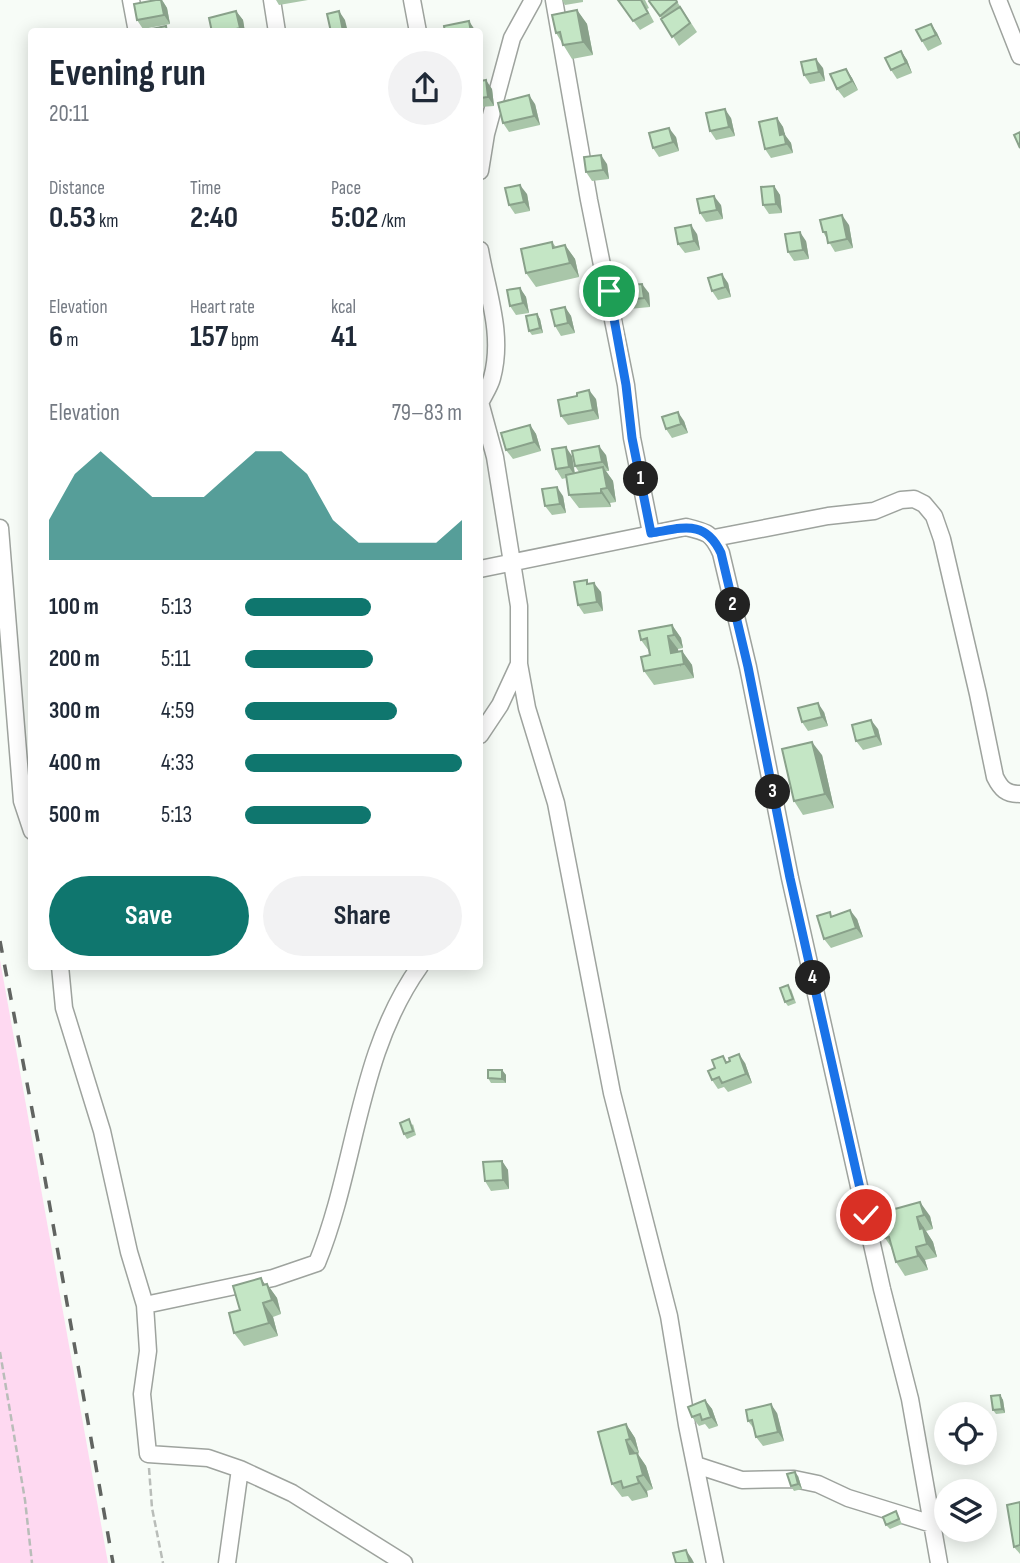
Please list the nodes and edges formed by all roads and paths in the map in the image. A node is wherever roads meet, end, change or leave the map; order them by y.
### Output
1 (131, 0) edge
2 (272, 0) edge
3 (412, 0) edge
4 (533, 0) edge
5 (554, 0) edge
6 (998, 0) edge
7 (136, 28) edge
8 (276, 28) edge
9 (417, 28) edge
10 (1020, 56) edge
11 (483, 152) edge
12 (483, 264) edge
13 (483, 397) edge
14 (483, 414) edge
15 (0, 528) edge
16 (651, 533) junction
17 (714, 538) junction
18 (512, 562) junction
19 (483, 568) edge
20 (519, 664) junction
21 (483, 730) edge
22 (1020, 794) edge
23 (28, 819) edge
24 (60, 970) edge
25 (417, 970) edge
26 (145, 1305) junction
27 (0, 1352) edge
28 (148, 1454) junction
29 (696, 1465) junction
30 (240, 1469) junction
31 (932, 1524) junction
32 (32, 1563) edge
33 (163, 1563) edge
34 (226, 1563) edge
35 (404, 1563) edge
36 (715, 1563) edge
37 (939, 1563) edge

1 - 7 street
2 - 8 street
3 - 9 street
4 - 11 street
5 - 16 street
6 - 10 street
12 - 13 street
14 - 18 street
15 - 23 street
16 - 17 street
16 - 18 street
17 - 22 street
17 - 31 street
18 - 19 street
18 - 20 street
20 - 21 street
20 - 29 street
24 - 26 street
25 - 26 street
26 - 28 street
27 - 32 path
28 - 30 street
28 - 33 path
29 - 31 street
29 - 36 street
30 - 34 street
30 - 35 street
31 - 37 street

